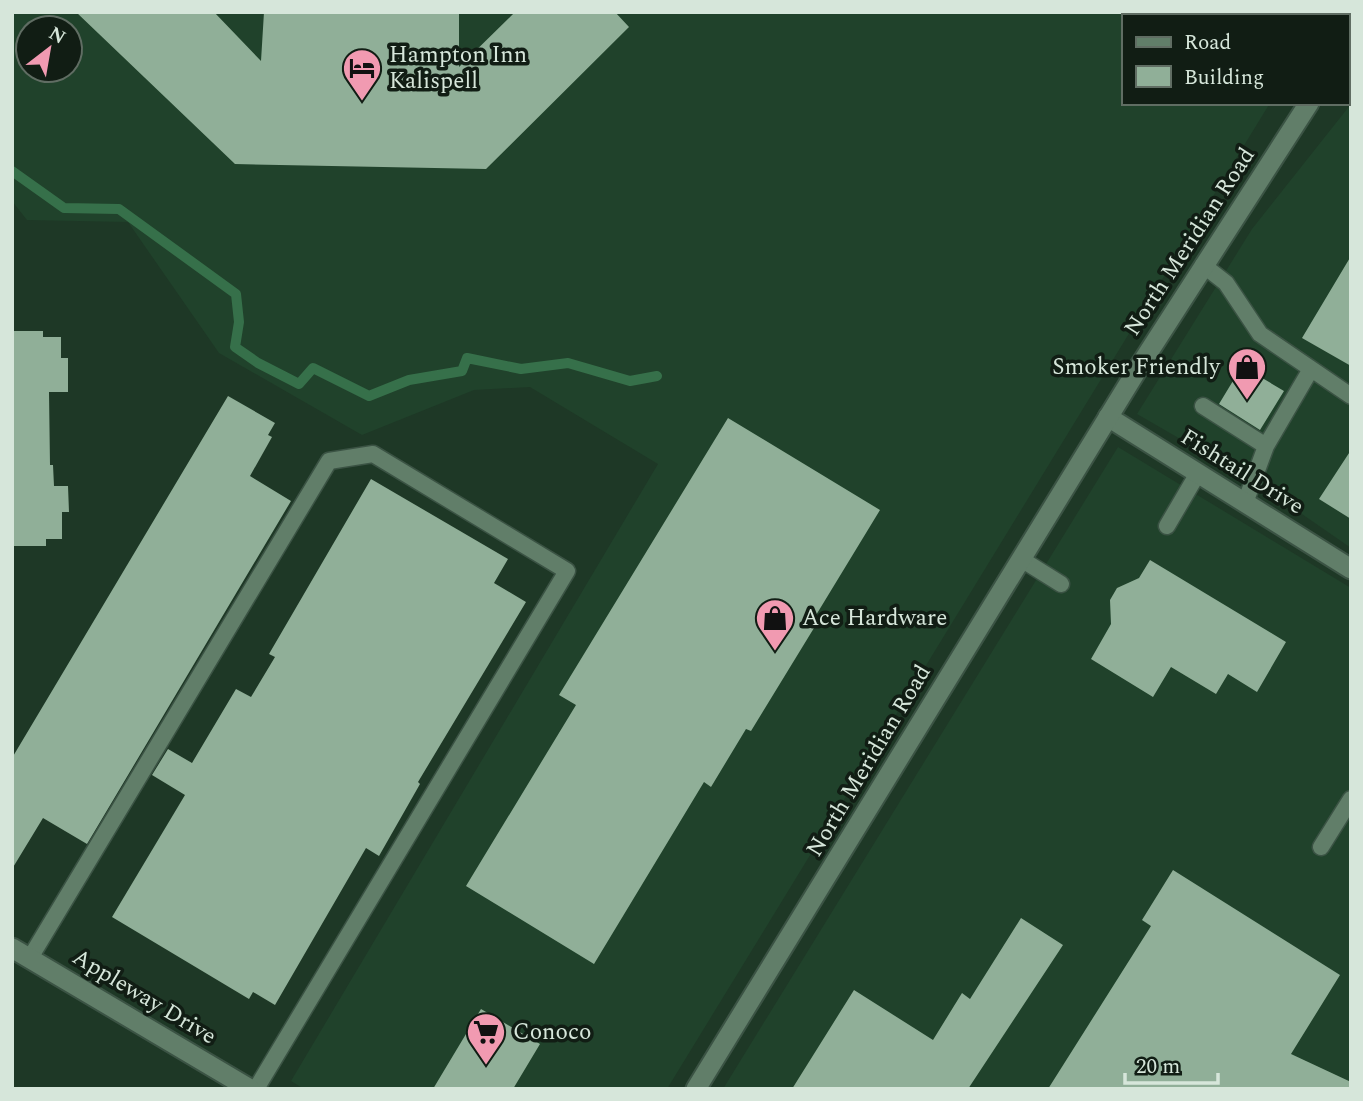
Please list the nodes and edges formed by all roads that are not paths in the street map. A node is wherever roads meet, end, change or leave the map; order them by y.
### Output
1 (1308, 105) edge
2 (1203, 265) junction
3 (1311, 369) junction
4 (1351, 397) edge
5 (1203, 406) dead end
6 (1108, 417) junction
7 (1266, 446) junction
8 (1198, 473) junction
9 (1245, 503) junction
10 (1167, 526) dead end
11 (1021, 559) junction
12 (1351, 569) edge
13 (1061, 584) dead end
14 (1351, 799) edge
15 (1321, 847) dead end
16 (12, 948) edge
17 (30, 958) junction
18 (250, 1089) edge
19 (256, 1089) edge
20 (696, 1089) edge

1 - 2 street, North Meridian Road
2 - 3 lane
2 - 6 street, North Meridian Road
3 - 4 lane
3 - 7 lane
5 - 7 lane
6 - 8 street, Fishtail Drive
6 - 11 street, North Meridian Road
7 - 9 lane
8 - 9 street, Fishtail Drive
8 - 10 lane
9 - 12 street, Fishtail Drive
11 - 13 lane
11 - 20 street, North Meridian Road
14 - 15 lane
16 - 17 street, Appleway Drive
17 - 18 street, Appleway Drive
17 - 19 lane

